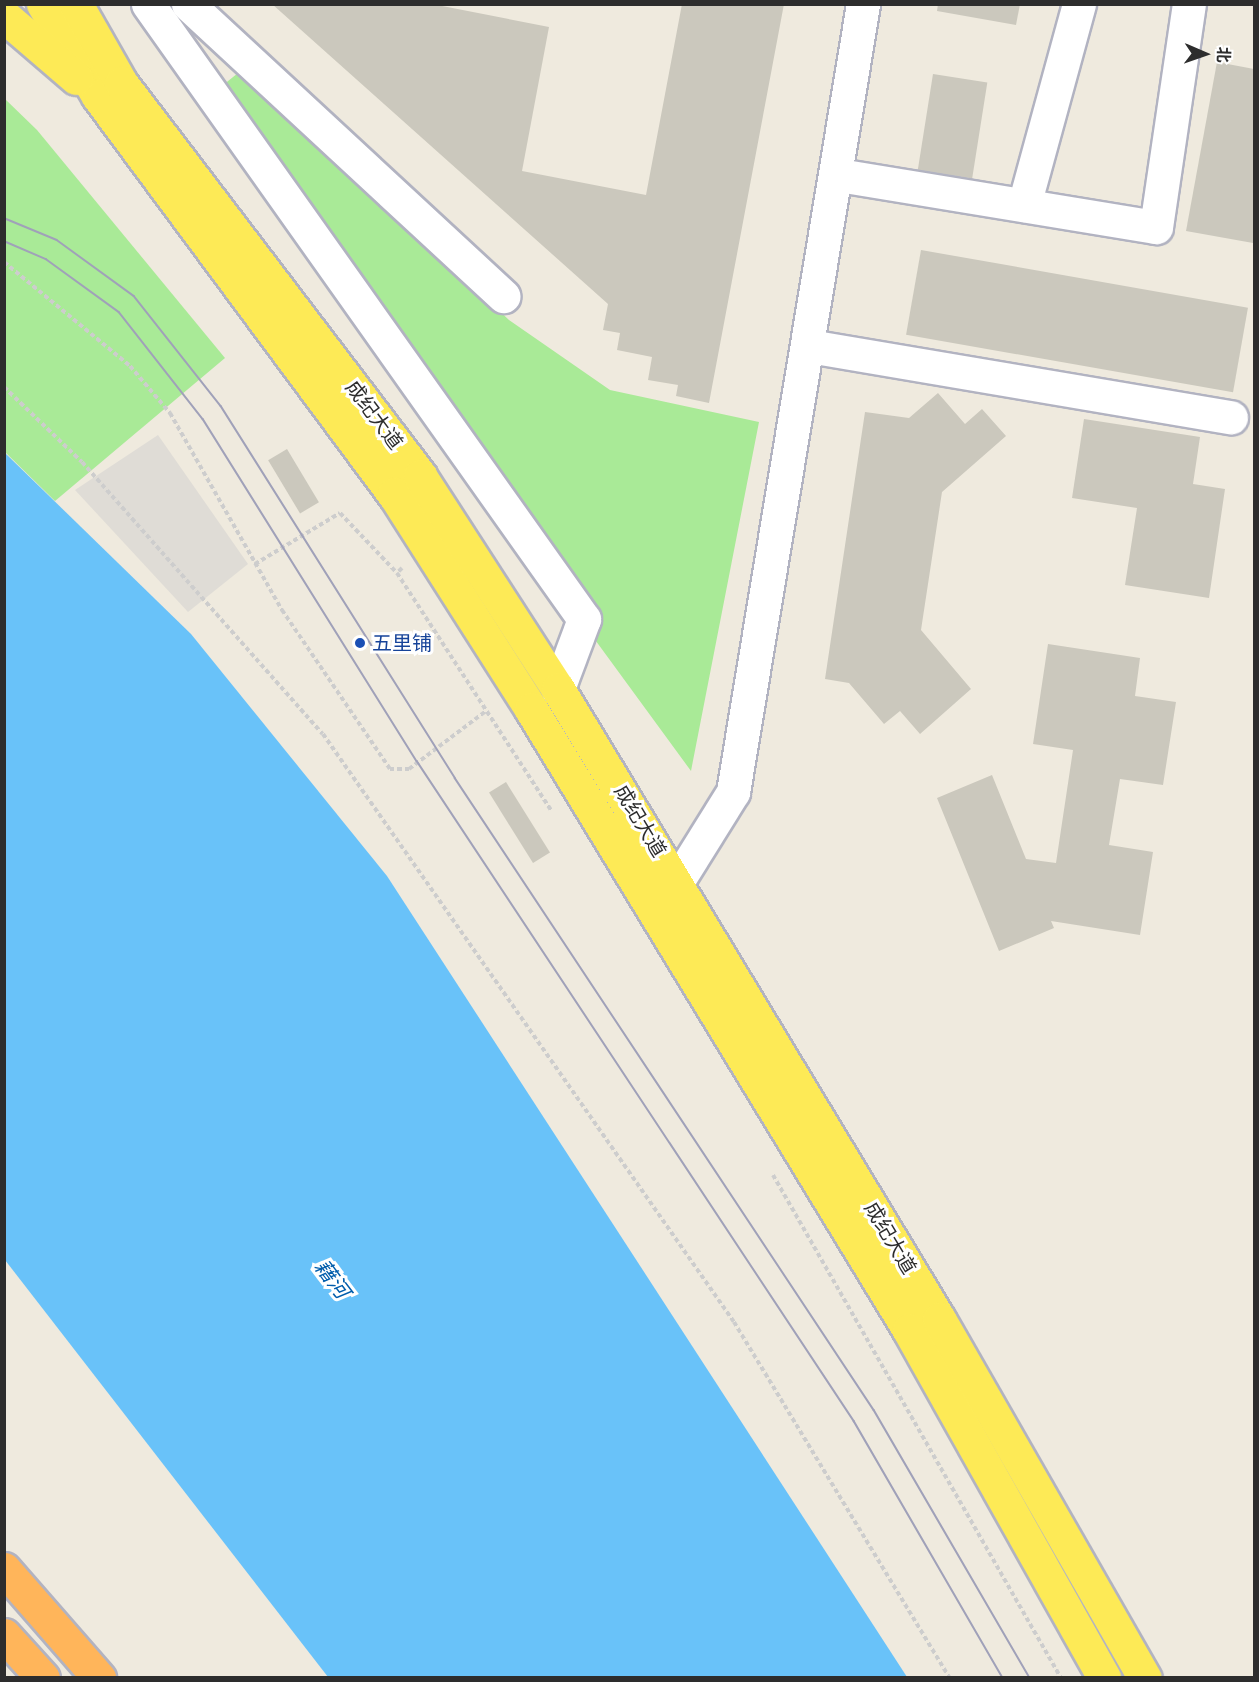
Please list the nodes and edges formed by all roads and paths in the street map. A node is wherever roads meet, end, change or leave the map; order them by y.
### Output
1 (43, 4) edge
2 (76, 4) edge
3 (148, 4) edge
4 (188, 4) edge
5 (863, 4) edge
6 (1079, 4) edge
7 (1189, 4) edge
8 (4, 16) edge
9 (107, 59) junction
10 (98, 96) junction
11 (838, 175) junction
12 (1024, 205) junction
13 (4, 262) edge
14 (503, 296) dead end
15 (809, 346) junction
16 (4, 387) edge
17 (1231, 417) dead end
18 (408, 562) dead end
19 (255, 564) junction
20 (397, 573) junction
21 (558, 689) junction
22 (486, 711) junction
23 (557, 819) dead end
24 (677, 882) junction
25 (767, 1164) dead end
26 (4, 1569) edge
27 (4, 1635) edge
28 (43, 1677) edge
29 (99, 1677) edge
30 (950, 1677) edge
31 (1061, 1677) edge
32 (1104, 1677) edge
33 (1145, 1677) edge

1 - 9 main road
1 - 10 main road, 成纪大道
2 - 9 main road, 成纪大道
3 - 21 street
4 - 14 street
5 - 11 street
6 - 12 street
7 - 12 street
8 - 10 main road
9 - 21 main road, 成纪大道
10 - 32 main road, 成纪大道
11 - 12 street
11 - 15 street
13 - 19 path
15 - 17 street
15 - 24 street
16 - 30 path
18 - 20 path
19 - 20 path
19 - 22 path
20 - 22 path
21 - 24 main road, 成纪大道
22 - 23 path
24 - 33 main road, 成纪大道
25 - 31 path
26 - 29 highway
27 - 28 highway

